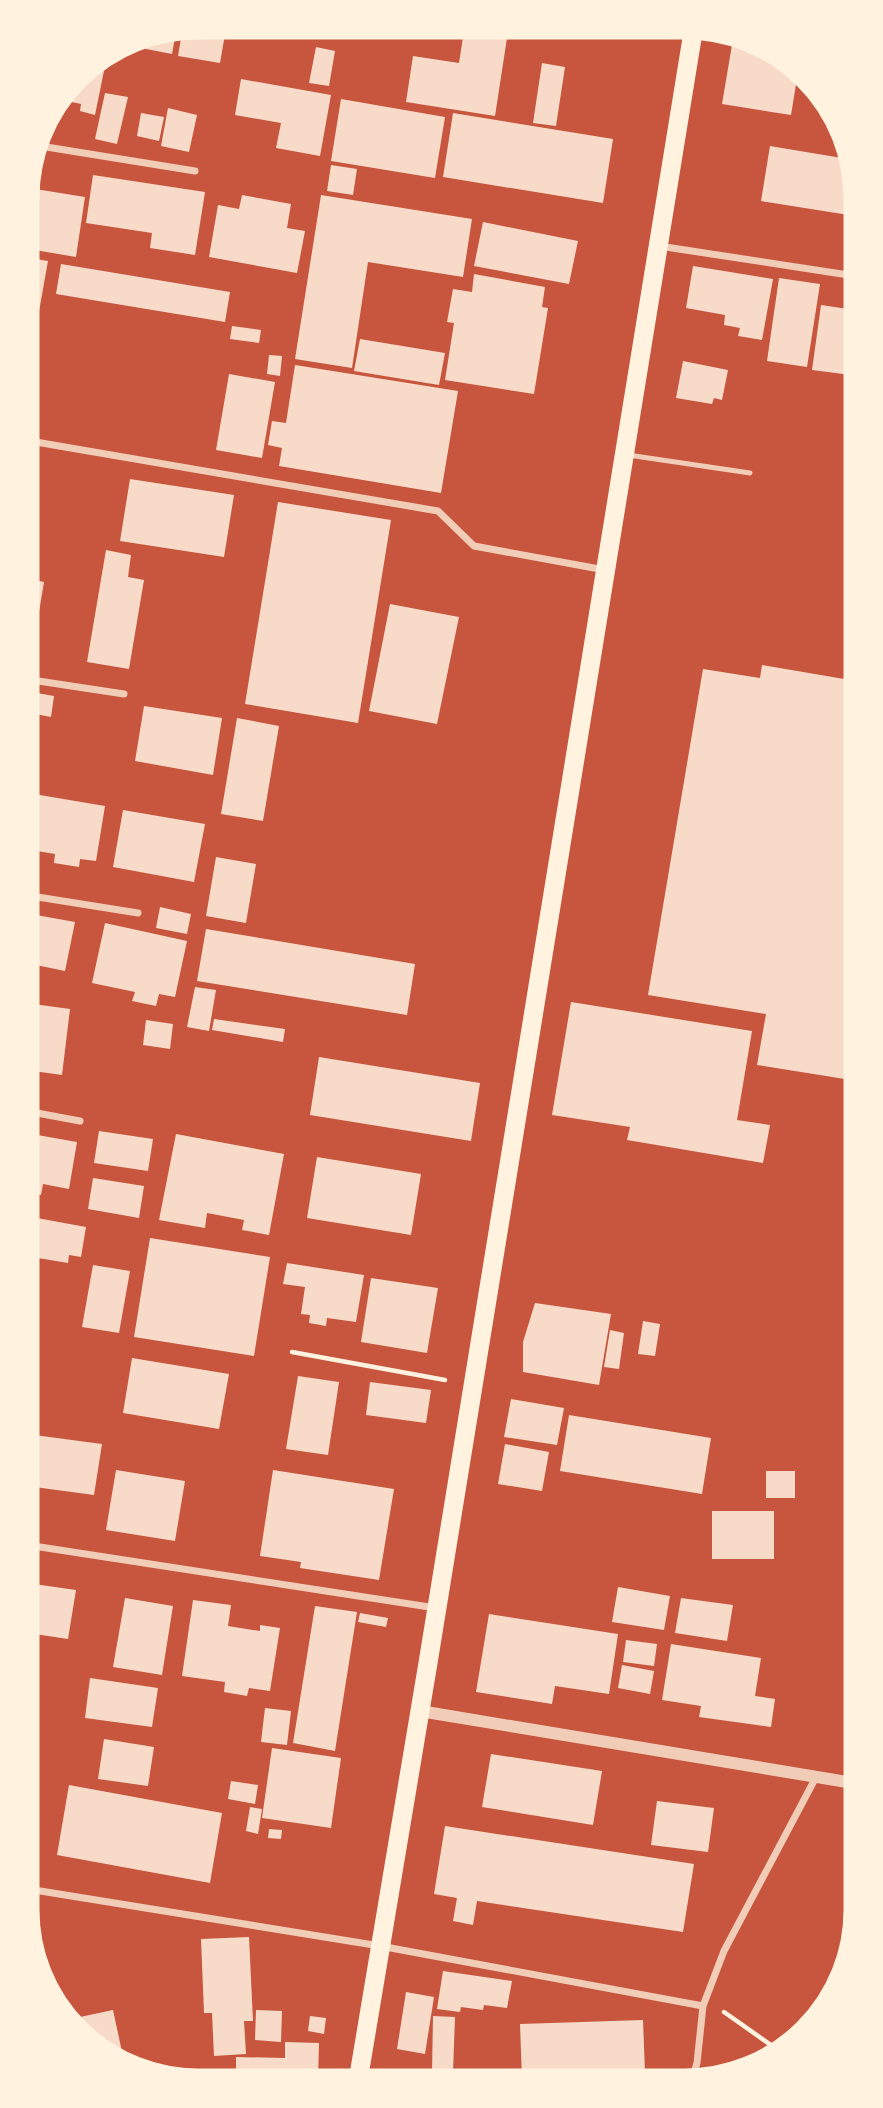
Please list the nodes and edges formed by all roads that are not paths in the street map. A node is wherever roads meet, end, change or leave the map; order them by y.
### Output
1 (687, 35) edge
2 (44, 147) edge
3 (195, 172) dead end
4 (658, 246) junction
5 (848, 275) edge
6 (35, 442) edge
7 (625, 454) junction
8 (750, 473) dead end
9 (606, 570) junction
10 (35, 681) edge
11 (124, 694) dead end
12 (35, 897) edge
13 (138, 913) dead end
14 (35, 1113) edge
15 (80, 1121) dead end
16 (35, 1546) edge
17 (437, 1608) junction
18 (420, 1712) junction
19 (816, 1777) junction
20 (848, 1782) edge
21 (35, 1890) edge
22 (380, 1946) junction
23 (704, 2003) junction
24 (359, 2073) edge
25 (694, 2073) edge

1 - 4 highway
2 - 3 street
4 - 5 street
4 - 7 highway
6 - 9 street
7 - 8 lane
7 - 9 highway
9 - 17 highway
10 - 11 street
12 - 13 street
14 - 15 street
16 - 17 street
17 - 18 highway
18 - 19 street
18 - 22 highway
19 - 20 street
19 - 23 street
21 - 22 street
22 - 23 street
22 - 24 highway
23 - 25 street

